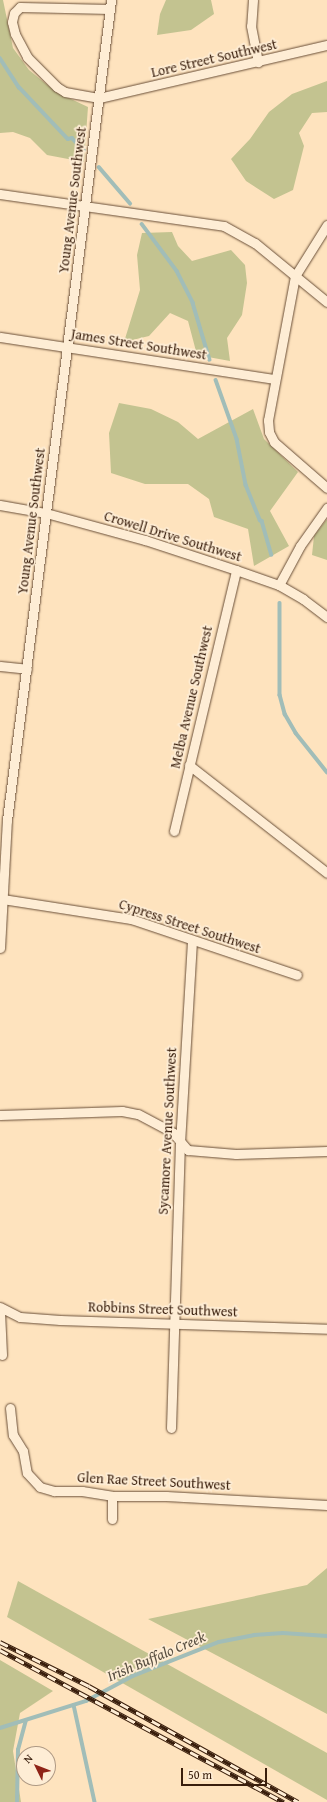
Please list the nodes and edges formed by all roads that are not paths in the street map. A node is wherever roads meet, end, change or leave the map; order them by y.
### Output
1 (253, 0) edge
2 (111, 4) edge
3 (327, 45) edge
4 (258, 62) junction
5 (103, 97) junction
6 (0, 194) edge
7 (85, 208) junction
8 (327, 225) edge
9 (295, 276) junction
10 (327, 302) edge
11 (0, 337) edge
12 (67, 347) junction
13 (274, 379) junction
14 (327, 488) edge
15 (0, 505) edge
16 (327, 508) edge
17 (46, 513) junction
18 (236, 570) junction
19 (280, 585) junction
20 (327, 617) edge
21 (0, 666) edge
22 (27, 669) junction
23 (190, 765) junction
24 (4, 819) edge
25 (174, 831) dead end
26 (327, 873) edge
27 (2, 899) junction
28 (192, 940) junction
29 (0, 948) edge
30 (297, 975) dead end
31 (0, 1116) edge
32 (180, 1143) junction
33 (327, 1151) edge
34 (0, 1307) edge
35 (0, 1312) edge
36 (173, 1324) junction
37 (327, 1329) edge
38 (2, 1355) dead end
39 (10, 1408) dead end
40 (171, 1428) dead end
41 (112, 1496) junction
42 (327, 1504) edge
43 (112, 1519) dead end

1 - 4 street
2 - 5 street, Young Avenue Southwest
2 - 5 street
3 - 4 street, Lore Street Southwest
4 - 5 street, Lore Street Southwest
5 - 7 street, Young Avenue Southwest
6 - 7 street
7 - 9 street
7 - 12 street, Young Avenue Southwest
8 - 9 street
9 - 10 street
9 - 13 street
11 - 12 street, James Street Southwest
12 - 13 street, James Street Southwest
12 - 17 street, Young Avenue Southwest
13 - 14 street
15 - 17 street, Crowell Drive Southwest
16 - 19 street
17 - 18 street, Crowell Drive Southwest
17 - 22 street, Young Avenue Southwest
18 - 19 street, Crowell Drive Southwest
18 - 23 street, Melba Avenue Southwest
19 - 20 street, Crowell Drive Southwest
21 - 22 street
22 - 24 street, Young Avenue Southwest
23 - 25 street, Melba Avenue Southwest
23 - 26 street
24 - 27 street, Young Avenue Southwest
27 - 28 street, Cypress Street Southwest
27 - 29 street, Young Avenue Southwest
28 - 30 street, Cypress Street Southwest
28 - 32 street, Sycamore Avenue Southwest
31 - 32 street
32 - 33 street
32 - 36 street, Sycamore Avenue Southwest
34 - 36 street, Robbins Street Southwest
35 - 38 street
36 - 37 street, Robbins Street Southwest
36 - 40 street, Sycamore Avenue Southwest
39 - 41 street, Glen Rae Street Southwest
41 - 42 street, Glen Rae Street Southwest
41 - 43 street

